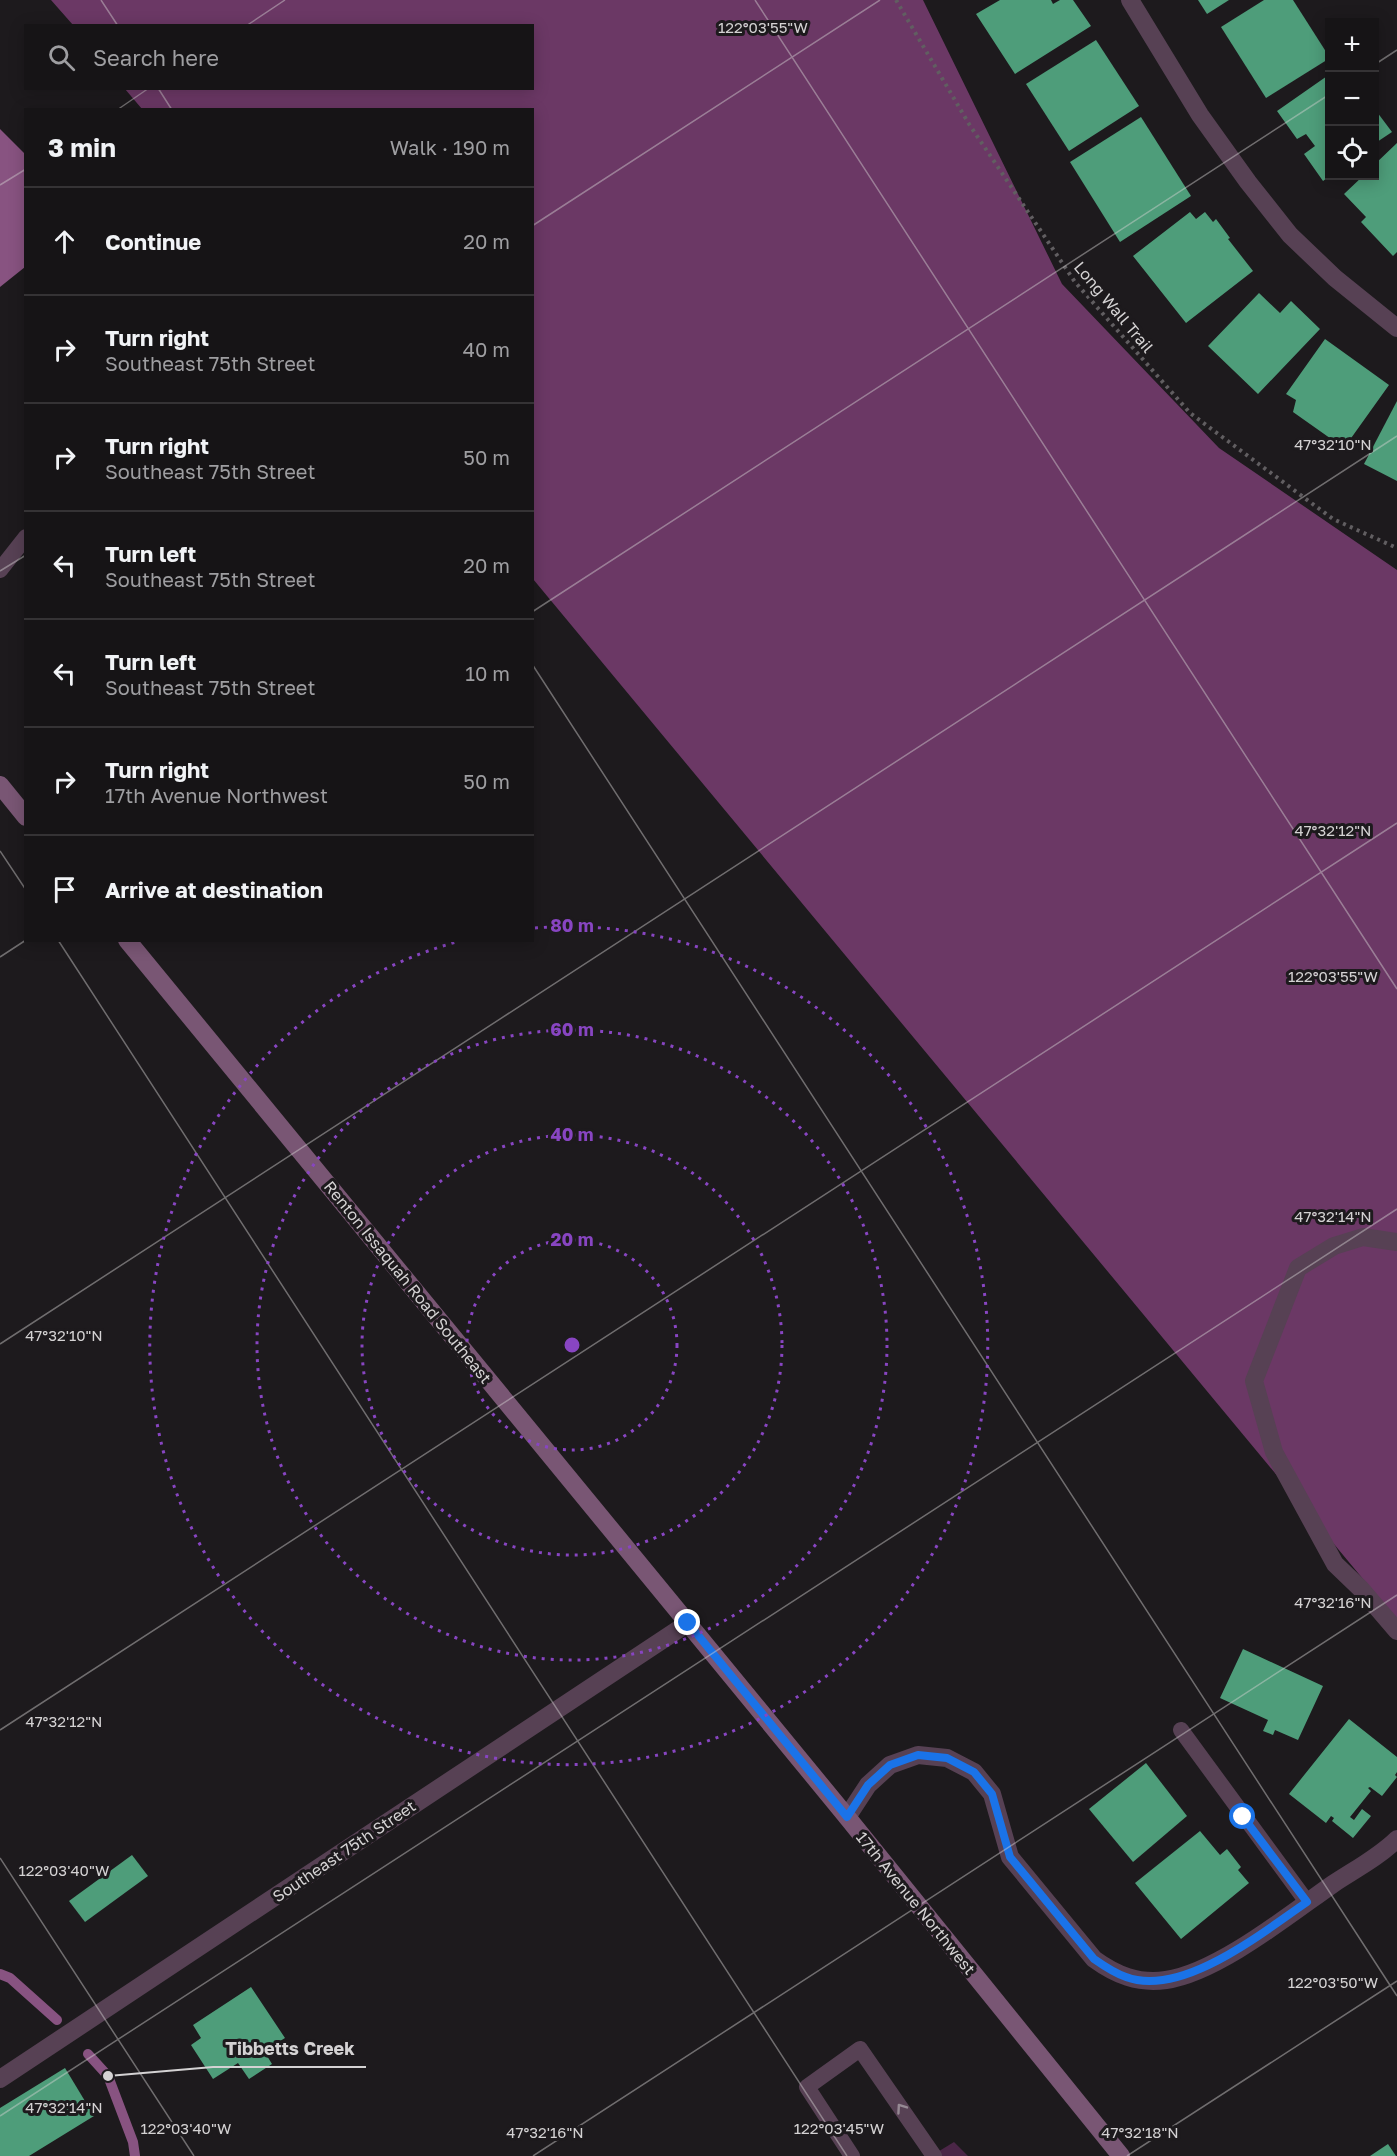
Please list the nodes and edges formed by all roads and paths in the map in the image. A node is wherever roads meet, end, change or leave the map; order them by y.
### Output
1 (896, 0) edge
2 (1130, 0) edge
3 (1397, 328) edge
4 (24, 540) edge
5 (1397, 548) edge
6 (0, 570) edge
7 (0, 785) edge
8 (24, 814) edge
9 (129, 942) edge
10 (1397, 1242) edge
11 (688, 1623) junction
12 (1397, 1632) edge
13 (1181, 1730) dead end
14 (847, 1817) junction
15 (1397, 1839) edge
16 (1307, 1902) junction
17 (0, 2079) edge
18 (852, 2156) edge
19 (934, 2156) edge
20 (1121, 2156) edge

1 - 5 path, Long Wall Trail
2 - 3 street
4 - 6 lane
7 - 8 main road
9 - 11 main road, Renton Issaquah Road Southeast
10 - 12 street
11 - 14 main road, 17th Avenue Northwest
11 - 17 street, Southeast 75th Street
13 - 16 lane
14 - 16 street
14 - 20 main road, 17th Avenue Northwest
15 - 16 street
19 -> 18 lane

